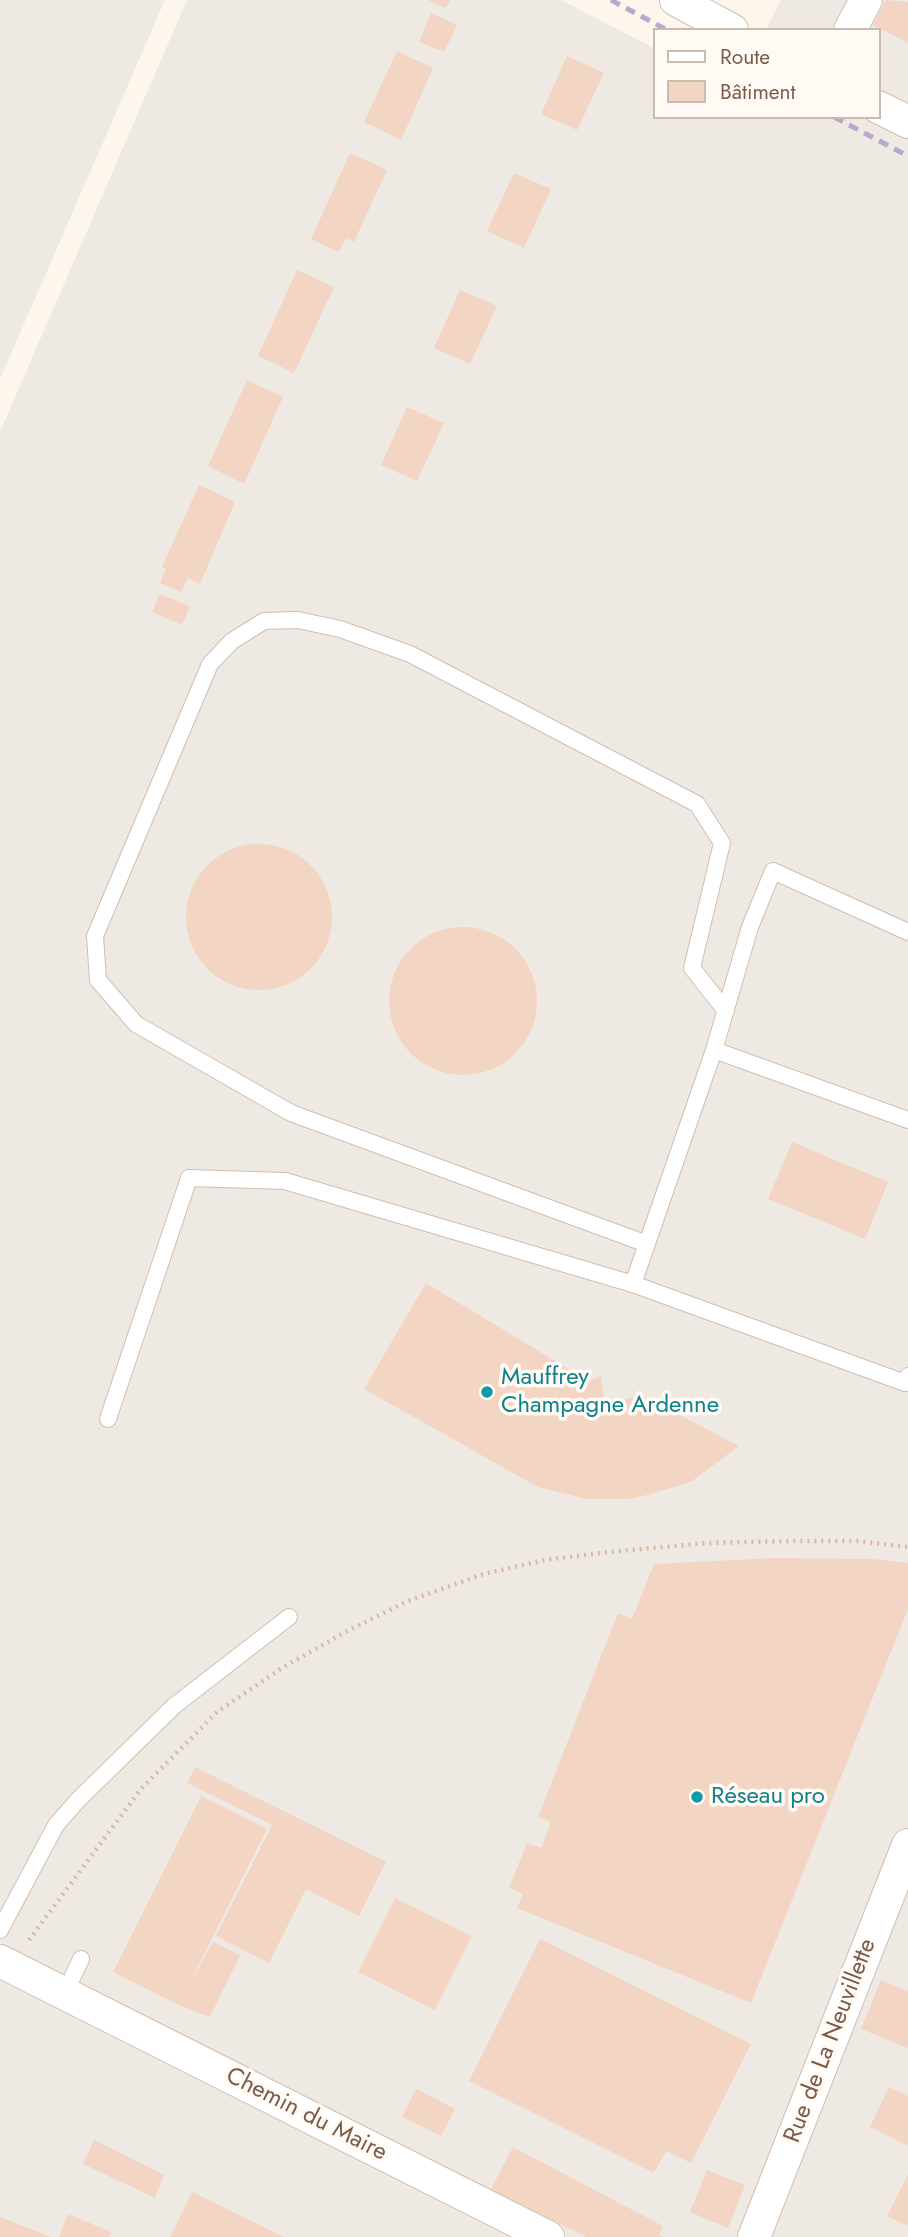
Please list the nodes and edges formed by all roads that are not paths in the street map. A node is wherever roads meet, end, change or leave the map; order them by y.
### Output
1 (676, 0) edge
2 (866, 0) edge
3 (725, 26) edge
4 (851, 28) edge
5 (880, 108) edge
6 (908, 122) edge
7 (908, 932) edge
8 (726, 1011) junction
9 (714, 1050) junction
10 (908, 1119) edge
11 (647, 1244) junction
12 (633, 1284) junction
13 (908, 1376) edge
14 (108, 1419) dead end
15 (289, 1617) dead end
16 (908, 1845) edge
17 (0, 1930) edge
18 (81, 1959) dead end
19 (6, 1964) edge
20 (65, 1993) junction
21 (548, 2237) edge
22 (754, 2237) edge

1 - 3 street
2 - 4 street
5 - 6 street
7 - 8 lane
8 - 9 lane
8 - 11 lane
9 - 10 lane
9 - 11 lane
11 - 12 lane
12 - 13 lane
12 - 14 lane
15 - 17 lane
16 - 22 street, Rue de La Neuvillette
18 - 20 lane
19 - 20 street, Chemin du Maire
20 - 21 street, Chemin du Maire

